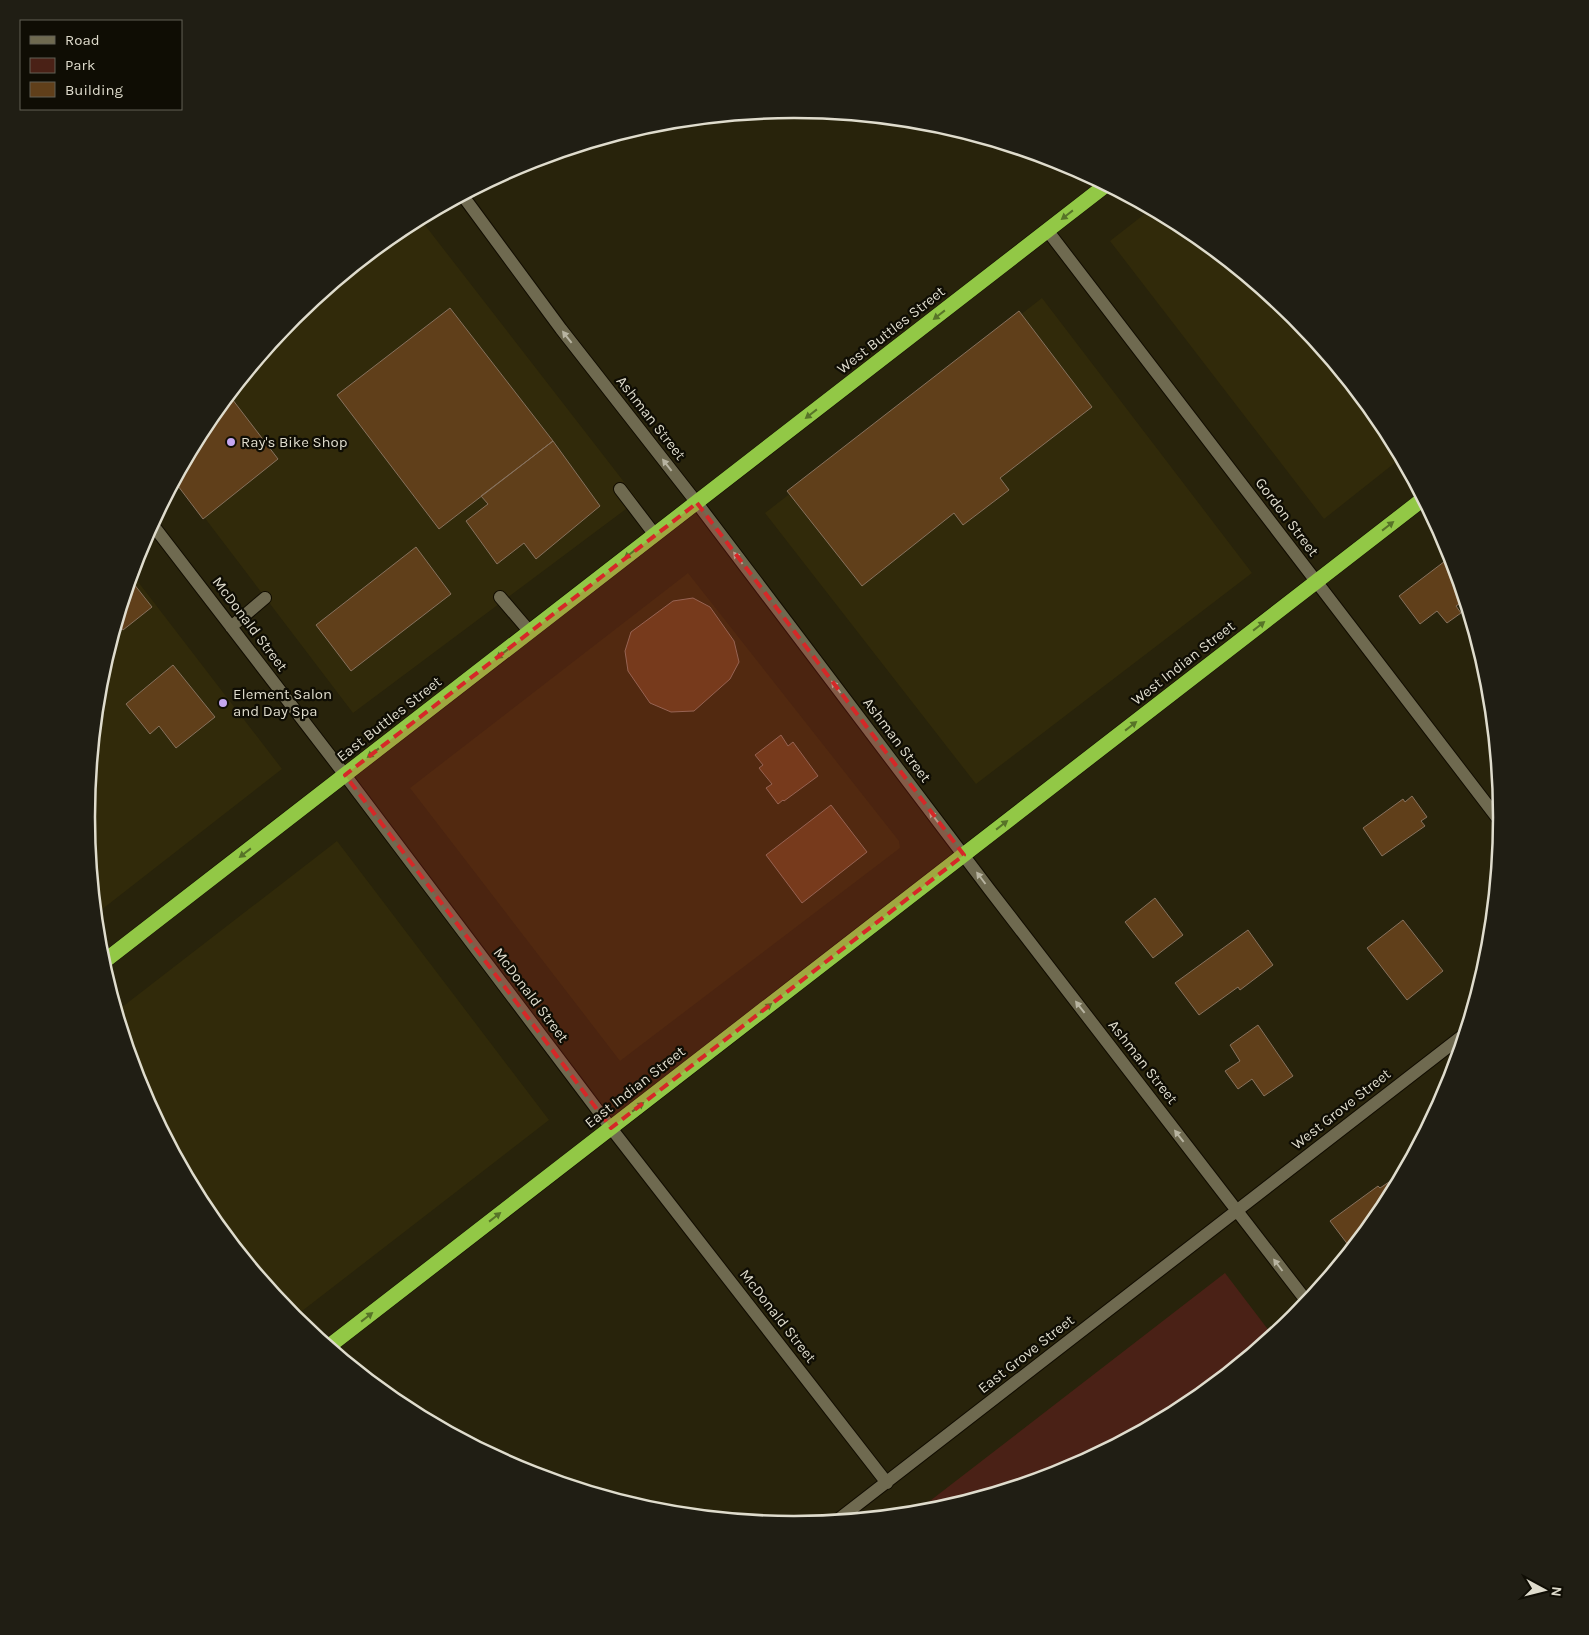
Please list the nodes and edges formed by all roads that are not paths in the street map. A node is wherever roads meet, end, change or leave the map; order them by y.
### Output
1 (1101, 189) edge
2 (466, 200) edge
3 (1047, 230) junction
4 (620, 489) dead end
5 (1419, 502) edge
6 (697, 503) junction
7 (157, 530) edge
8 (655, 535) junction
9 (1317, 582) junction
10 (500, 597) dead end
11 (265, 598) dead end
12 (231, 627) junction
13 (530, 632) junction
14 (345, 775) junction
15 (1494, 813) edge
16 (964, 855) junction
17 (109, 958) edge
18 (1458, 1039) edge
19 (611, 1128) junction
20 (1236, 1210) junction
21 (1303, 1297) edge
22 (333, 1343) edge
23 (887, 1483) junction
24 (844, 1516) edge

1 -> 3 highway, West Buttles Street
6 -> 2 street, Ashman Street
3 -> 6 highway, West Buttles Street
3 - 9 street, Gordon Street
4 - 8 street
9 -> 5 highway, West Indian Street
6 - 8 highway, East Buttles Street
16 -> 6 street, Ashman Street
7 - 12 street, McDonald Street
8 -> 13 highway, East Buttles Street
9 - 15 street, Gordon Street
16 -> 9 highway, West Indian Street
10 - 13 street
11 - 12 street
12 - 14 street, McDonald Street
13 -> 14 highway, East Buttles Street
14 -> 17 highway, East Buttles Street
14 - 19 street, McDonald Street
19 -> 16 highway, East Indian Street
20 -> 16 street, Ashman Street
18 - 20 street, West Grove Street
22 -> 19 highway, East Indian Street
19 - 23 street, McDonald Street
21 -> 20 street, Ashman Street
20 - 23 street, East Grove Street
23 - 24 street, East Grove Street

